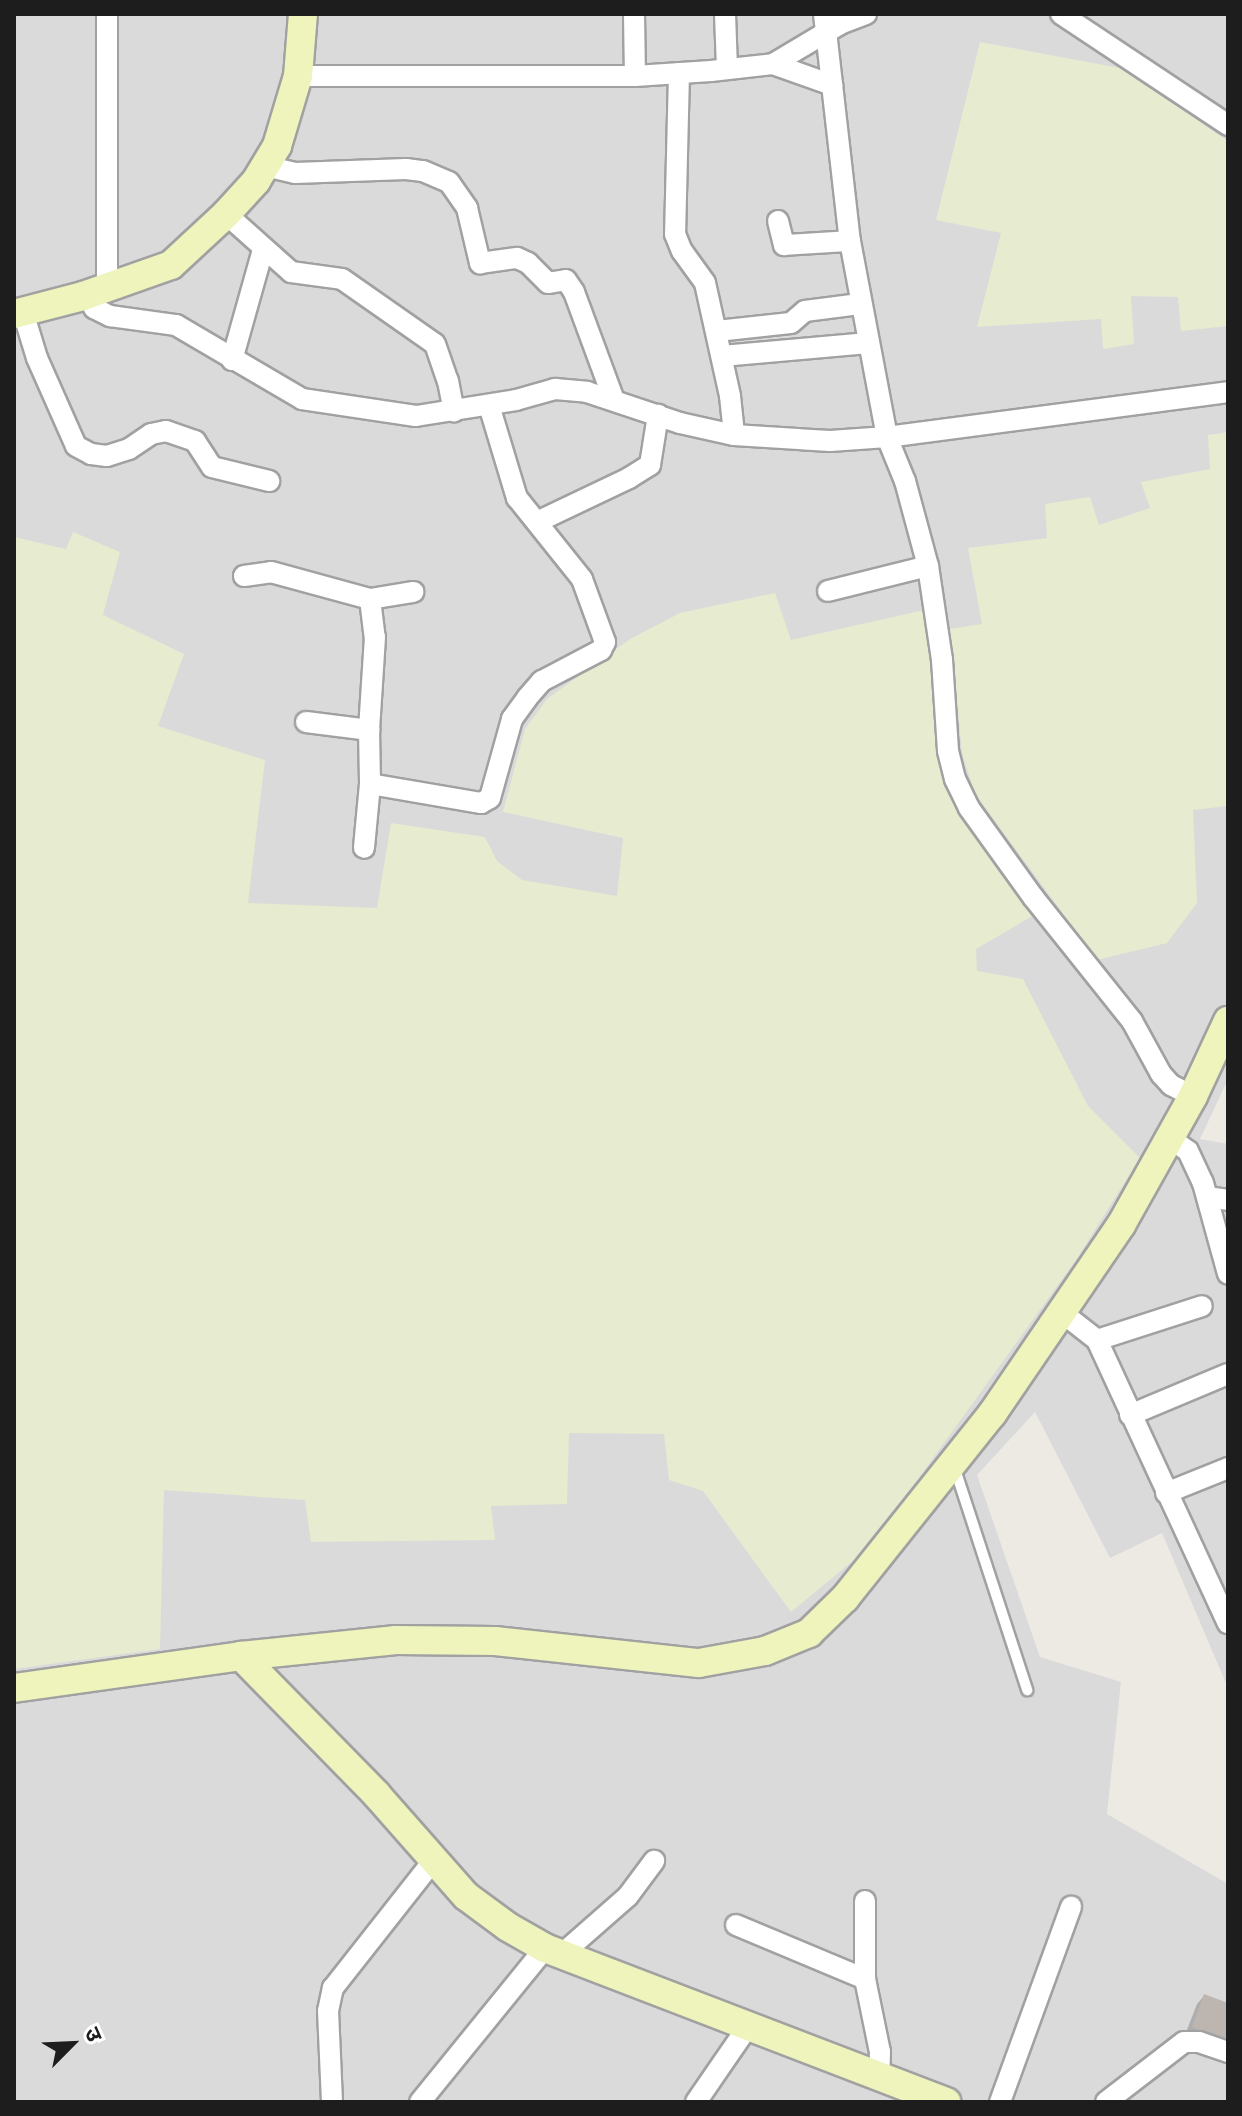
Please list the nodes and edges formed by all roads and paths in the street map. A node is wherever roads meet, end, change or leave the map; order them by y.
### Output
1 (107, 14) edge
2 (303, 14) edge
3 (634, 14) edge
4 (725, 14) edge
5 (866, 14) edge
6 (1061, 14) edge
7 (825, 23) edge
8 (773, 64) junction
9 (727, 69) junction
10 (679, 73) junction
11 (298, 76) junction
12 (635, 76) junction
13 (832, 85) junction
14 (1228, 125) edge
15 (265, 166) junction
16 (226, 214) junction
17 (778, 221) dead end
18 (850, 241) junction
19 (263, 250) junction
20 (98, 292) junction
21 (860, 304) junction
22 (19, 313) edge
23 (717, 331) junction
24 (868, 343) junction
25 (722, 356) junction
26 (232, 360) junction
27 (1228, 392) edge
28 (614, 400) junction
29 (489, 405) junction
30 (454, 411) junction
31 (658, 415) junction
32 (734, 435) junction
33 (887, 437) junction
34 (269, 481) dead end
35 (539, 521) junction
36 (928, 566) junction
37 (244, 576) dead end
38 (828, 591) dead end
39 (413, 592) dead end
40 (370, 599) junction
41 (306, 722) dead end
42 (369, 730) junction
43 (370, 784) junction
44 (364, 848) dead end
45 (1228, 1021) edge
46 (1193, 1096) junction
47 (1168, 1137) junction
48 (1207, 1197) junction
49 (1228, 1200) edge
50 (1228, 1274) edge
51 (1202, 1306) dead end
52 (1060, 1311) junction
53 (1097, 1340) junction
54 (1228, 1374) edge
55 (1130, 1415) junction
56 (953, 1464) junction
57 (1228, 1468) edge
58 (1166, 1493) junction
59 (1228, 1623) edge
60 (241, 1656) junction
61 (14, 1688) edge
62 (1027, 1690) dead end
63 (433, 1861) junction
64 (654, 1861) dead end
65 (865, 1901) dead end
66 (1071, 1907) dead end
67 (736, 1925) dead end
68 (554, 1951) junction
69 (865, 1979) junction
70 (749, 2025) junction
71 (1228, 2052) edge
72 (879, 2076) junction
73 (917, 2097) edge
74 (332, 2102) edge
75 (420, 2102) edge
76 (696, 2102) edge
77 (946, 2102) edge
78 (1000, 2102) edge
79 (1106, 2102) edge

1 - 20 street
2 - 11 main road
3 - 12 street
4 - 9 street
5 - 7 street
6 - 14 street
7 - 8 street
7 - 13 street
8 - 9 street
8 - 13 street
9 - 10 street
10 - 12 street
10 - 23 street
11 - 12 street
11 - 15 main road
13 - 18 street
15 - 16 main road
15 - 28 street
16 - 19 street
16 - 20 main road
17 - 18 street
18 - 21 street
19 - 26 street
19 - 30 street
20 - 22 main road
20 - 26 street
21 - 23 street
21 - 24 street
22 - 34 street
23 - 25 street
24 - 25 street
24 - 33 street
25 - 32 street
26 - 30 street
27 - 33 street
28 - 29 street
28 - 31 street
29 - 30 street
29 - 35 street
31 - 32 street
31 - 35 street
32 - 33 street
33 - 36 street
35 - 43 street
36 - 38 street
36 - 46 street
37 - 40 street
39 - 40 street
40 - 42 street
41 - 42 street
42 - 43 street
43 - 44 street
45 - 46 main road
46 - 47 main road
47 - 48 street
47 - 52 main road
48 - 49 street
48 - 50 street
51 - 53 street
52 - 53 street
52 - 56 main road
53 - 55 street
54 - 55 street
55 - 58 street
56 - 60 main road
56 - 62 lane
57 - 58 street
58 - 59 street
60 - 61 main road
60 - 63 main road
63 - 68 main road
63 - 74 street
64 - 68 street
65 - 69 street
66 - 78 street
67 - 69 street
68 - 70 main road
68 - 75 street
69 - 72 street
70 - 72 main road
70 - 76 street
71 - 79 street
72 - 73 main road
73 - 77 main road

